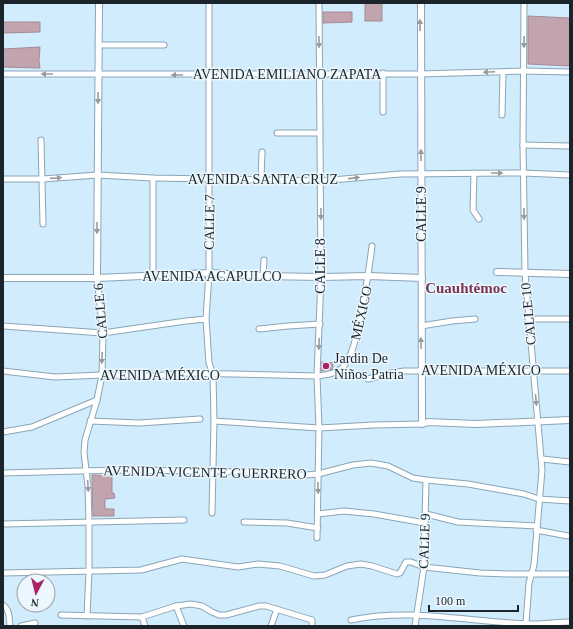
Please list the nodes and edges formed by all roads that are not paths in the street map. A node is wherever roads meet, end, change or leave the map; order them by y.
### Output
1 (99, 3) edge
2 (209, 3) edge
3 (318, 3) edge
4 (420, 3) edge
5 (524, 3) edge
6 (98, 45) junction
7 (164, 45) dead end
8 (523, 71) junction
9 (503, 72) junction
10 (570, 72) edge
11 (383, 73) junction
12 (3, 74) edge
13 (98, 74) junction
14 (320, 74) junction
15 (420, 74) junction
16 (209, 75) junction
17 (383, 112) dead end
18 (502, 115) dead end
19 (277, 133) dead end
20 (320, 133) junction
21 (41, 140) dead end
22 (523, 145) junction
23 (569, 146) dead end
24 (262, 152) dead end
25 (474, 173) junction
26 (524, 173) junction
27 (421, 174) junction
28 (97, 175) junction
29 (570, 175) edge
30 (153, 178) junction
31 (3, 179) edge
32 (43, 179) junction
33 (209, 179) junction
34 (262, 180) junction
35 (321, 182) junction
36 (479, 219) dead end
37 (43, 224) dead end
38 (372, 246) dead end
39 (264, 260) dead end
40 (497, 272) dead end
41 (208, 273) junction
42 (525, 273) junction
43 (570, 274) edge
44 (153, 275) junction
45 (262, 276) junction
46 (369, 276) junction
47 (321, 277) junction
48 (3, 278) edge
49 (97, 278) junction
50 (422, 278) junction
51 (206, 319) junction
52 (475, 319) dead end
53 (528, 319) junction
54 (570, 319) edge
55 (320, 324) junction
56 (3, 326) edge
57 (421, 326) junction
58 (260, 329) dead end
59 (103, 333) junction
60 (533, 370) junction
61 (570, 370) edge
62 (3, 371) edge
63 (421, 371) junction
64 (213, 374) junction
65 (102, 375) junction
66 (318, 376) junction
67 (368, 379) dead end
68 (97, 400) junction
69 (200, 419) dead end
70 (570, 420) edge
71 (90, 421) junction
72 (214, 421) junction
73 (538, 421) junction
74 (422, 424) junction
75 (319, 428) junction
76 (3, 432) edge
77 (542, 459) junction
78 (570, 462) edge
79 (87, 470) junction
80 (213, 471) junction
81 (3, 473) edge
82 (318, 474) junction
83 (426, 480) junction
84 (539, 499) junction
85 (570, 501) edge
86 (212, 513) dead end
87 (318, 514) junction
88 (426, 514) junction
89 (184, 520) dead end
90 (89, 522) junction
91 (244, 522) dead end
92 (3, 524) edge
93 (425, 524) junction
94 (318, 528) junction
95 (536, 528) junction
96 (568, 536) dead end
97 (318, 538) dead end
98 (424, 567) junction
99 (89, 572) junction
100 (3, 574) edge
101 (532, 574) junction
102 (570, 574) edge
103 (3, 605) edge
104 (176, 606) junction
105 (276, 609) junction
106 (61, 615) dead end
107 (417, 615) junction
108 (87, 616) junction
109 (142, 617) junction
110 (351, 620) dead end
111 (570, 622) edge
112 (35, 623) dead end
113 (526, 623) junction
114 (10, 626) edge
115 (21, 626) edge
116 (146, 626) edge
117 (184, 626) edge
118 (271, 626) edge
119 (312, 626) edge
120 (415, 626) edge

1 - 6 street, CALLE 6
2 - 16 street, CALLE 7
3 -> 14 street, CALLE 8
15 -> 4 street, CALLE 9
5 -> 8 street, CALLE 10
6 - 7 street
6 - 13 street, CALLE 6
8 - 9 street, AVENIDA EMILIANO ZAPATA
8 - 10 street, AVENIDA EMILIANO ZAPATA
8 - 22 street, CALLE 10
9 -> 15 street, AVENIDA EMILIANO ZAPATA
9 - 18 street
11 - 14 street, AVENIDA EMILIANO ZAPATA
11 - 15 street, AVENIDA EMILIANO ZAPATA
11 - 17 street
13 -> 12 street, AVENIDA EMILIANO ZAPATA
16 -> 13 street, AVENIDA EMILIANO ZAPATA
13 -> 28 street, CALLE 6
14 - 16 street, AVENIDA EMILIANO ZAPATA
14 - 20 street, CALLE 8
27 -> 15 street, CALLE 9
16 - 33 street, CALLE 7
19 - 20 street
20 - 35 street, CALLE 8
21 - 32 street
22 - 23 street
22 - 26 street, CALLE 10
24 - 34 street
25 -> 26 street, AVENIDA SANTA CRUZ
25 - 27 street, AVENIDA SANTA CRUZ
25 - 36 street
26 - 29 street, AVENIDA SANTA CRUZ
26 -> 42 street, CALLE 10
35 -> 27 street, AVENIDA SANTA CRUZ
27 - 50 street, CALLE 9
28 - 30 street, AVENIDA SANTA CRUZ
32 -> 28 street, AVENIDA SANTA CRUZ
28 -> 49 street, CALLE 6
30 - 33 street, AVENIDA SANTA CRUZ
30 - 44 street
31 - 32 street, AVENIDA SANTA CRUZ
32 - 37 street
33 - 34 street, AVENIDA SANTA CRUZ
33 - 41 street, CALLE 7
34 - 35 street, AVENIDA SANTA CRUZ
35 -> 47 street, CALLE 8
38 - 46 street, MÉXICO
39 - 45 street
40 - 42 street
41 - 44 street, AVENIDA ACAPULCO
41 - 45 street, AVENIDA ACAPULCO
41 - 51 street, CALLE 7
42 - 43 street
42 - 53 street, CALLE 10
44 - 49 street, AVENIDA ACAPULCO
45 - 47 street, AVENIDA ACAPULCO
46 - 47 street, AVENIDA ACAPULCO
46 - 50 street, AVENIDA ACAPULCO
46 - 66 street, MÉXICO
47 - 55 street, CALLE 8
48 - 49 street, AVENIDA ACAPULCO
49 - 59 street, CALLE 6
50 - 57 street, CALLE 9
51 - 59 street
51 - 64 street, CALLE 7
52 - 57 street
53 - 54 street
53 - 60 street, CALLE 10
55 - 58 street
55 -> 66 street, CALLE 8
56 - 59 street
63 -> 57 street, CALLE 9
59 -> 65 street, CALLE 6
60 - 61 street, AVENIDA MÉXICO
60 - 63 street, AVENIDA MÉXICO
60 -> 73 street, CALLE 10
62 - 65 street, AVENIDA MÉXICO
63 - 67 street, AVENIDA MÉXICO
63 - 74 street, CALLE 9
64 - 65 street, AVENIDA MÉXICO
64 - 66 street, AVENIDA MÉXICO
64 - 72 street, CALLE 7
65 - 68 street, CALLE 6
66 - 75 street, CALLE 8
68 - 71 street, CALLE 6
68 - 76 street
69 - 71 street
70 - 73 street
71 - 79 street, CALLE 6
72 - 75 street
72 - 80 street, CALLE 7
73 - 74 street
73 - 77 street, CALLE 10
74 - 75 street
75 - 82 street, CALLE 8
77 - 78 street
77 - 84 street, CALLE 10
79 - 80 street, AVENIDA VICENTE GUERRERO
79 - 81 street, AVENIDA VICENTE GUERRERO
79 -> 90 street, CALLE 6
80 - 82 street, AVENIDA VICENTE GUERRERO
80 - 86 street, CALLE 7
82 - 83 street, AVENIDA VICENTE GUERRERO
82 -> 87 street, CALLE 8
83 - 84 street, AVENIDA VICENTE GUERRERO
83 - 88 street, CALLE 9
84 - 85 street, AVENIDA VICENTE GUERRERO
84 - 95 street, CALLE 10
87 - 93 street
87 - 94 street, CALLE 8
88 - 93 street, CALLE 9
88 - 95 street
89 - 90 street
90 - 92 street
90 - 99 street, CALLE 6
91 - 94 street
93 - 98 street, CALLE 9
94 - 97 street, CALLE 8
95 - 96 street
95 - 101 street, CALLE 10
98 - 99 street
98 - 101 street
98 - 107 street, CALLE 9
99 - 100 street
99 - 108 street, CALLE 6
101 - 102 street
101 - 113 street, CALLE 10
103 - 114 street
104 - 105 street
104 - 109 street
104 - 117 street
105 - 118 street
105 - 119 street
106 - 108 street
107 - 110 street
107 - 113 street
107 - 120 street, CALLE 9
108 - 109 street
109 - 116 street
111 - 113 street
112 - 115 street

